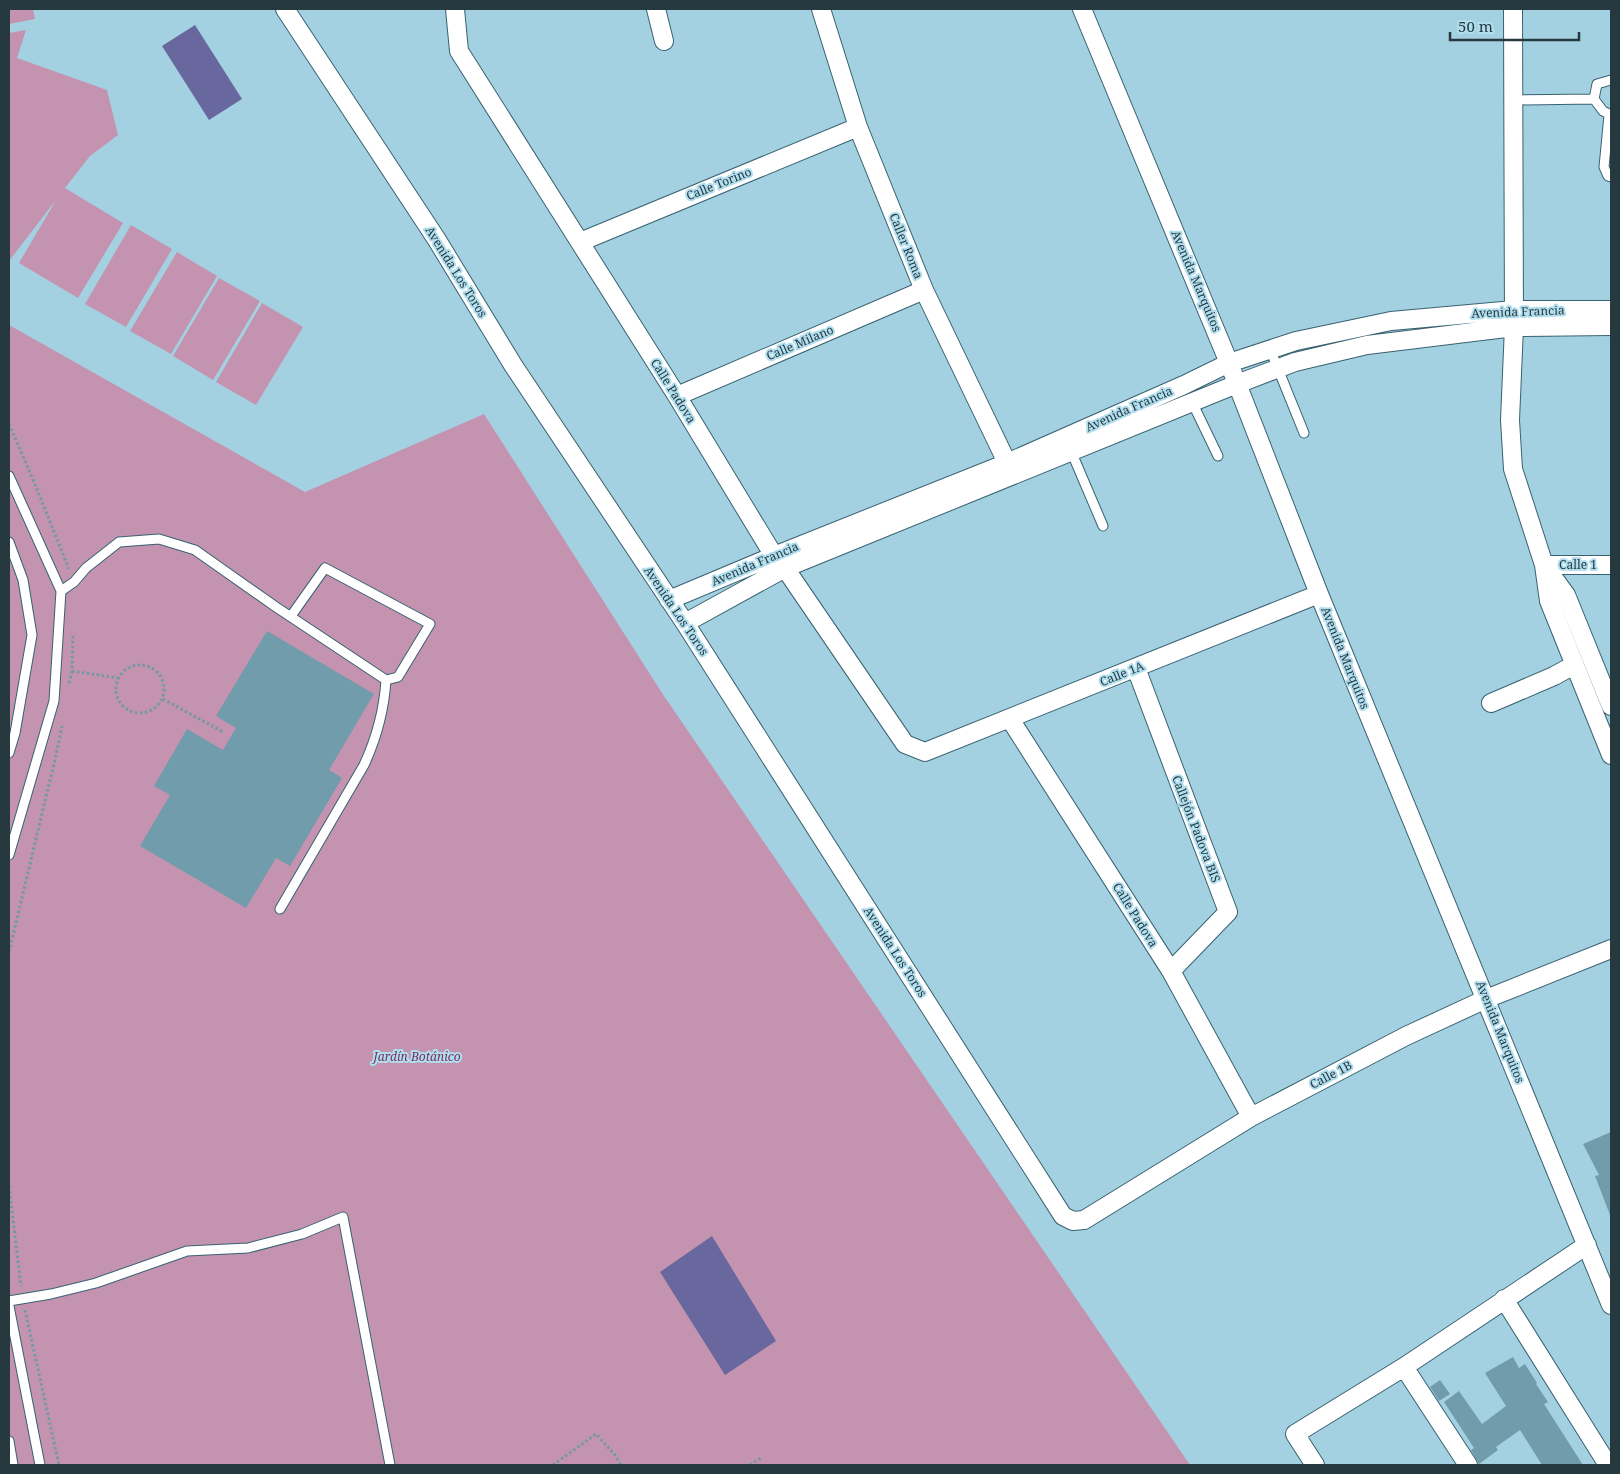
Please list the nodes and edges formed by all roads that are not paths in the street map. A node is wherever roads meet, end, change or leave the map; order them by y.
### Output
1 (286, 9) edge
2 (455, 9) edge
3 (656, 9) edge
4 (821, 9) edge
5 (1082, 9) edge
6 (1513, 9) edge
7 (664, 41) dead end
8 (1611, 80) edge
9 (1594, 99) junction
10 (1514, 100) junction
11 (1610, 115) edge
12 (858, 127) junction
13 (1611, 177) edge
14 (580, 242) junction
15 (924, 290) junction
16 (1611, 310) edge
17 (1514, 319) junction
18 (1611, 326) edge
19 (1270, 350) junction
20 (1230, 363) junction
21 (1278, 369) junction
22 (1237, 384) junction
23 (677, 396) junction
24 (1192, 402) junction
25 (1304, 433) dead end
26 (1071, 451) junction
27 (1218, 456) dead end
28 (1010, 469) junction
29 (9, 476) edge
30 (1103, 526) dead end
31 (9, 542) edge
32 (779, 562) junction
33 (1611, 565) edge
34 (1544, 566) junction
35 (62, 591) junction
36 (1319, 594) junction
37 (1558, 598) junction
38 (669, 600) junction
39 (291, 616) junction
40 (685, 623) junction
41 (1574, 665) junction
42 (1136, 668) junction
43 (386, 680) junction
44 (1491, 703) dead end
45 (1611, 706) edge
46 (1010, 719) junction
47 (12, 733) edge
48 (925, 752) joint
49 (9, 753) edge
50 (1611, 755) edge
51 (9, 855) edge
52 (280, 909) dead end
53 (1611, 949) edge
54 (1171, 971) junction
55 (1486, 999) junction
56 (1251, 1117) junction
57 (1063, 1216) joint
58 (1587, 1245) junction
59 (1504, 1299) junction
60 (9, 1301) edge
61 (1611, 1305) edge
62 (9, 1306) edge
63 (1404, 1367) junction
64 (9, 1441) edge
65 (13, 1465) edge
66 (40, 1465) edge
67 (390, 1465) edge
68 (1315, 1465) edge
69 (1468, 1465) edge
70 (1608, 1465) edge

1 - 38 street, Avenida Los Toros
2 - 14 street, Calle Padova
3 - 7 street
4 - 12 street, Caller Roma
5 - 20 street, Avenida Marquitos
6 - 10 street
8 - 9 lane
9 - 10 lane
9 - 11 lane
10 - 17 street
11 - 13 lane
12 - 14 street, Calle Torino
12 - 15 street, Caller Roma
14 - 23 street, Calle Padova
15 - 23 street, Calle Milano
15 - 28 street, Caller Roma
16 - 17 street, Avenida Francia
17 - 18 street, Avenida Francia
17 - 19 street, Avenida Francia
17 - 21 street, Avenida Francia
17 - 34 street
19 - 20 street, Avenida Francia
19 - 21 lane
20 - 22 street, Avenida Marquitos
20 - 28 street, Avenida Francia
21 - 22 street, Avenida Francia
21 - 25 lane
22 - 24 street, Avenida Francia
22 - 36 street, Avenida Marquitos
23 - 32 street, Calle Padova
24 - 26 street, Avenida Francia
24 - 27 lane
26 - 28 street, Avenida Francia
26 - 30 lane
28 - 32 street, Avenida Francia
29 - 35 lane
31 - 47 lane
32 - 38 street, Avenida Francia
32 - 40 street, Avenida Francia
32 - 48 street, Calle Padova
33 - 34 street, Calle 1
34 - 37 street
35 - 39 lane
35 - 51 lane
36 - 42 street, Calle 1A
36 - 55 street, Avenida Marquitos
37 - 41 street
37 - 45 street
38 - 40 street, Avenida Los Toros
39 - 43 lane
39 - 43 lane
40 - 57 street, Avenida Los Toros
41 - 44 street
41 - 50 street
42 - 46 street, Calle 1A
42 - 54 street, Callejón Padova BIS
43 - 52 lane
46 - 48 street, Calle 1A
46 - 54 street, Calle Padova
47 - 49 lane
53 - 55 street, Calle 1B
54 - 56 street, Calle Padova
55 - 56 street, Calle 1B
55 - 58 street, Avenida Marquitos
56 - 57 street, Calle 1B
58 - 59 street
58 - 61 street, Avenida Marquitos
59 - 63 street
59 - 70 street
60 - 67 lane
62 - 66 lane
63 - 68 street
63 - 69 street
64 - 65 lane

